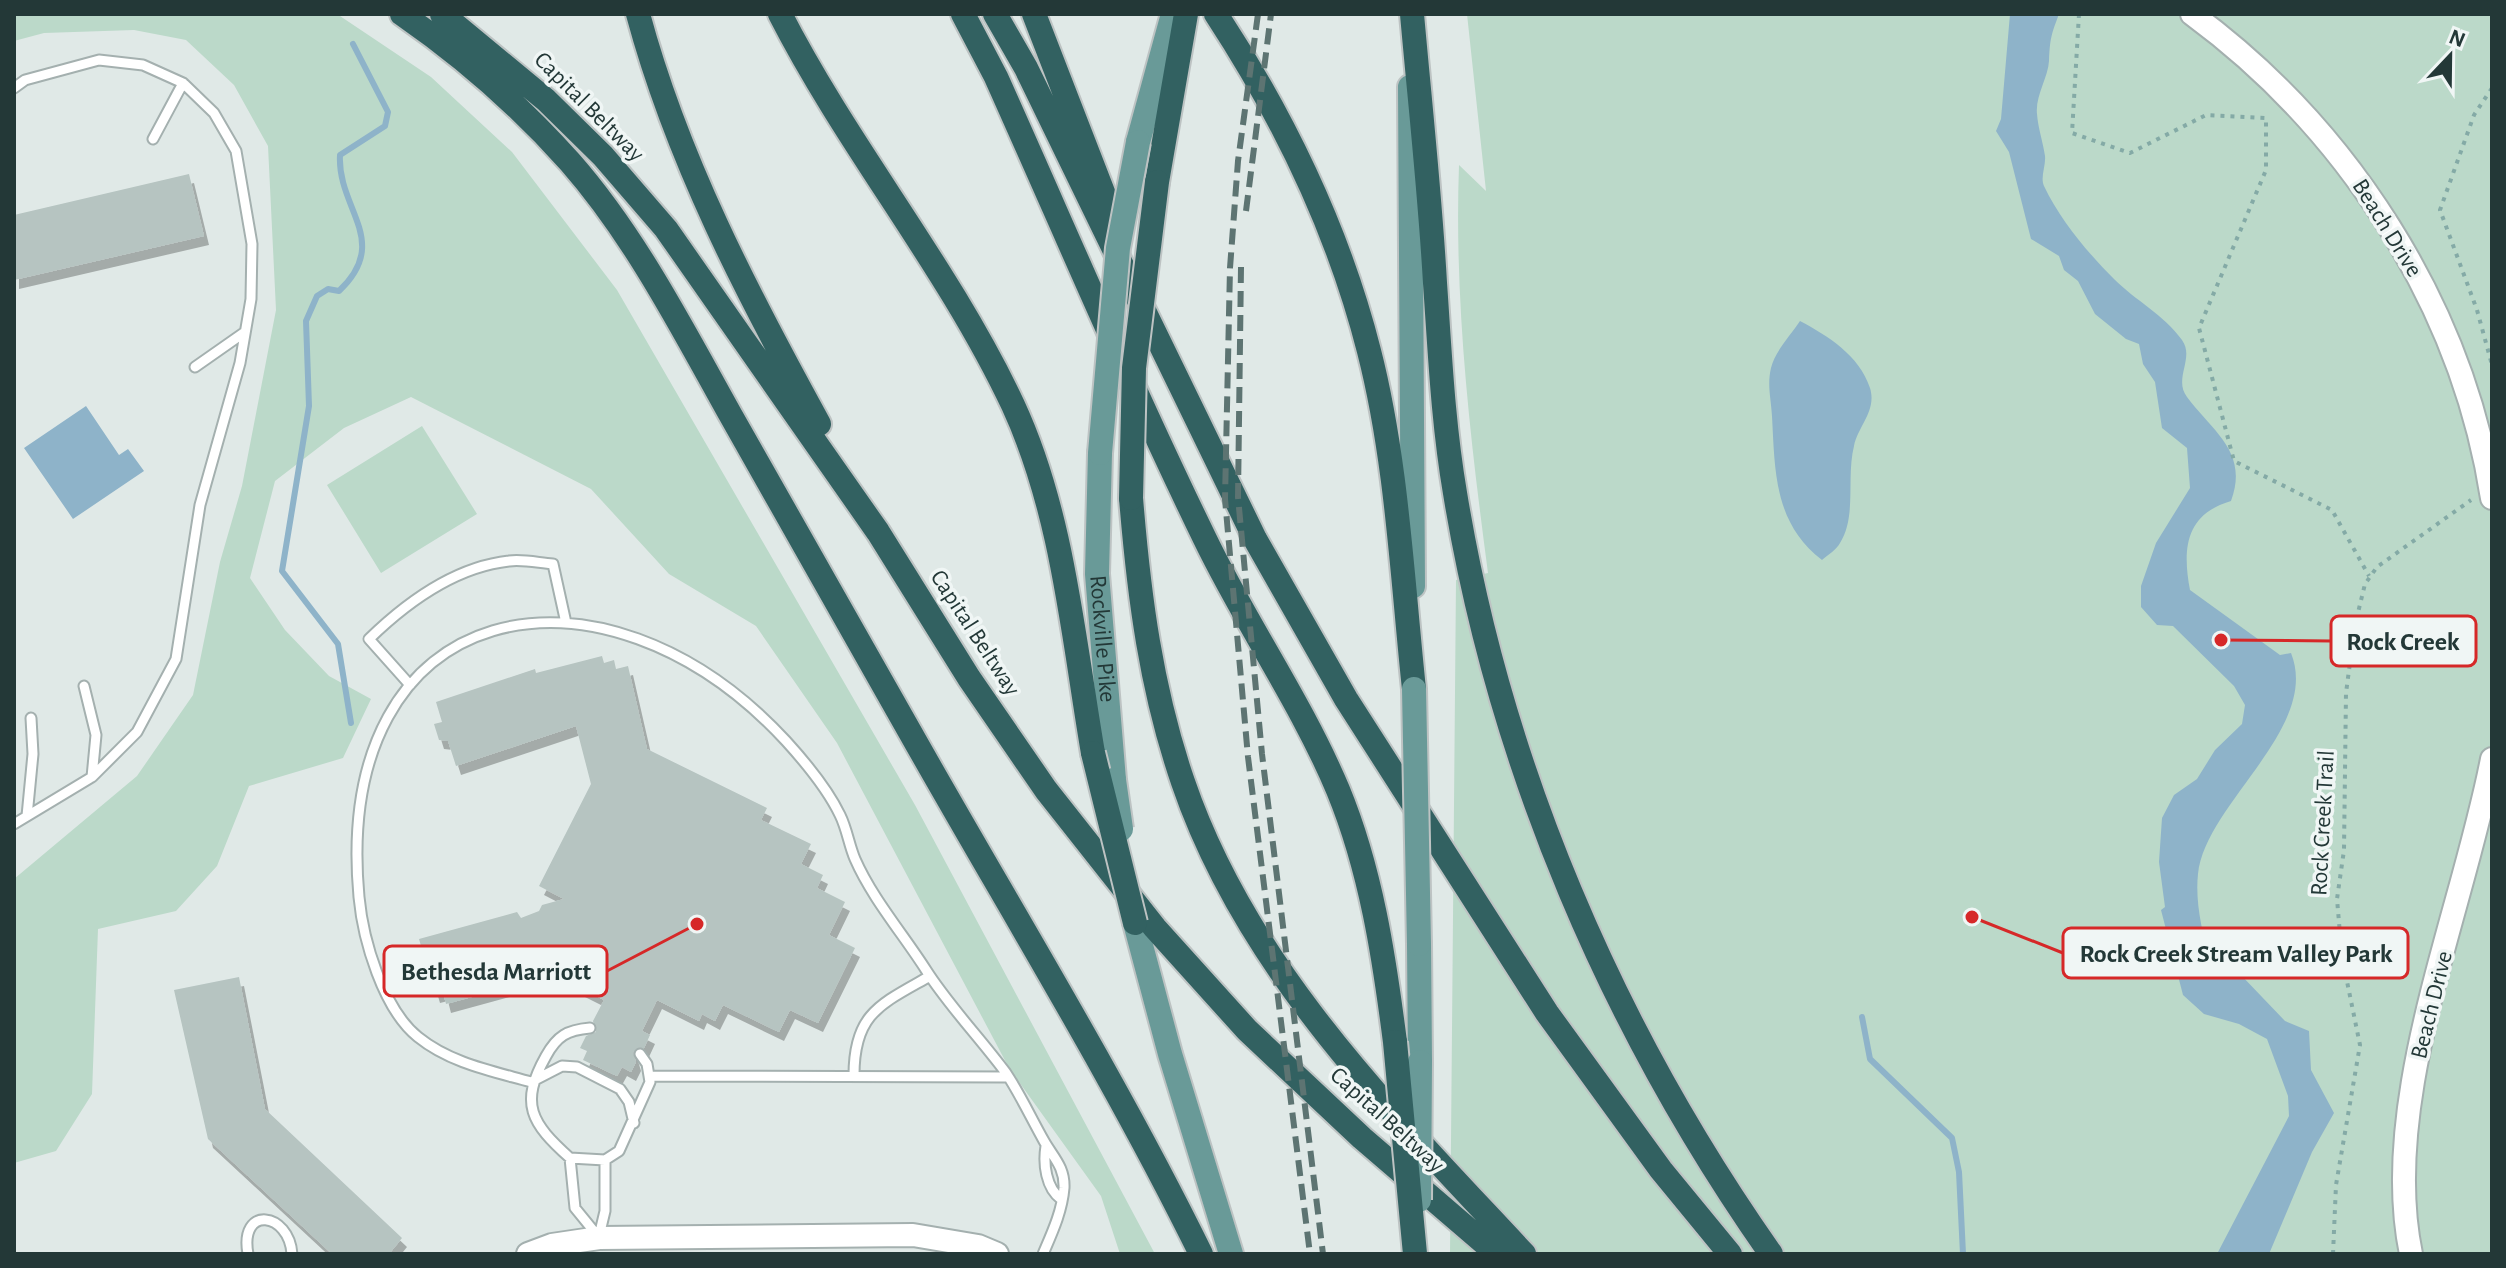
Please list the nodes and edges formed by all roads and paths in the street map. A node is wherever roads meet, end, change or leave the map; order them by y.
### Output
1 (402, 14) edge
2 (442, 14) edge
3 (638, 14) edge
4 (780, 14) edge
5 (963, 14) edge
6 (995, 14) edge
7 (1034, 14) edge
8 (1173, 14) edge
9 (1186, 14) edge
10 (1216, 14) edge
11 (1410, 14) edge
12 (2079, 14) edge
13 (2192, 14) edge
14 (1171, 49) junction
15 (183, 83) junction
16 (14, 88) edge
17 (2492, 88) edge
18 (153, 139) dead end
19 (245, 332) junction
20 (2492, 365) edge
21 (195, 367) dead end
22 (1176, 378) junction
23 (2486, 497) edge
24 (878, 532) junction
25 (2369, 576) junction
26 (566, 623) junction
27 (410, 685) junction
28 (84, 686) dead end
29 (1414, 689) junction
30 (31, 718) dead end
31 (2492, 759) edge
32 (92, 777) junction
33 (27, 816) junction
34 (14, 824) edge
35 (1135, 923) junction
36 (930, 976) junction
37 (590, 1028) dead end
38 (640, 1054) dead end
39 (854, 1075) junction
40 (649, 1076) junction
41 (1008, 1077) junction
42 (531, 1082) junction
43 (634, 1123) junction
44 (1046, 1146) junction
45 (570, 1158) junction
46 (605, 1160) junction
47 (1061, 1199) junction
48 (599, 1238) junction
49 (248, 1254) edge
50 (292, 1254) edge
51 (528, 1254) edge
52 (997, 1254) edge
53 (1043, 1254) edge
54 (1201, 1254) edge
55 (1231, 1254) edge
56 (1417, 1254) edge
57 (1497, 1254) edge
58 (1524, 1254) edge
59 (1730, 1254) edge
60 (1771, 1254) edge
61 (2333, 1254) edge
62 (2411, 1254) edge

1 - 54 highway
2 - 24 highway, Capital Beltway
3 - 24 highway
4 - 35 highway, bridge
5 - 56 highway, bridge
6 - 22 highway
7 - 22 highway
8 - 14 main road, Rockville Pike
9 - 14 highway
10 - 29 highway
11 - 29 main road
11 - 60 highway
12 - 25 path
13 - 23 street, Beach Drive
14 - 35 main road, Rockville Pike, bridge
14 - 58 highway, bridge
15 - 16 lane
15 - 18 lane
15 - 19 lane
17 - 20 path
19 - 21 lane
19 - 32 lane
22 - 59 highway
23 - 25 path
24 - 57 highway, Capital Beltway
25 - 61 path, Rock Creek Trail
26 - 27 lane
26 - 27 lane
26 - 36 lane
27 - 42 lane
28 - 32 lane
29 - 56 main road, bridge
30 - 33 lane
31 - 62 street, Beach Drive
32 - 33 lane
33 - 34 lane
35 - 55 main road, Rockville Pike
36 - 39 lane
36 - 41 lane
37 - 42 lane
38 - 40 lane
39 - 40 lane
39 - 41 lane
40 - 43 lane
41 - 44 lane
42 - 43 lane
42 - 45 lane
43 - 46 lane
44 - 47 lane
44 - 47 lane
45 - 46 lane
45 - 48 lane
46 - 48 lane
47 - 53 lane
48 - 51 street
48 - 52 street
49 - 50 lane

